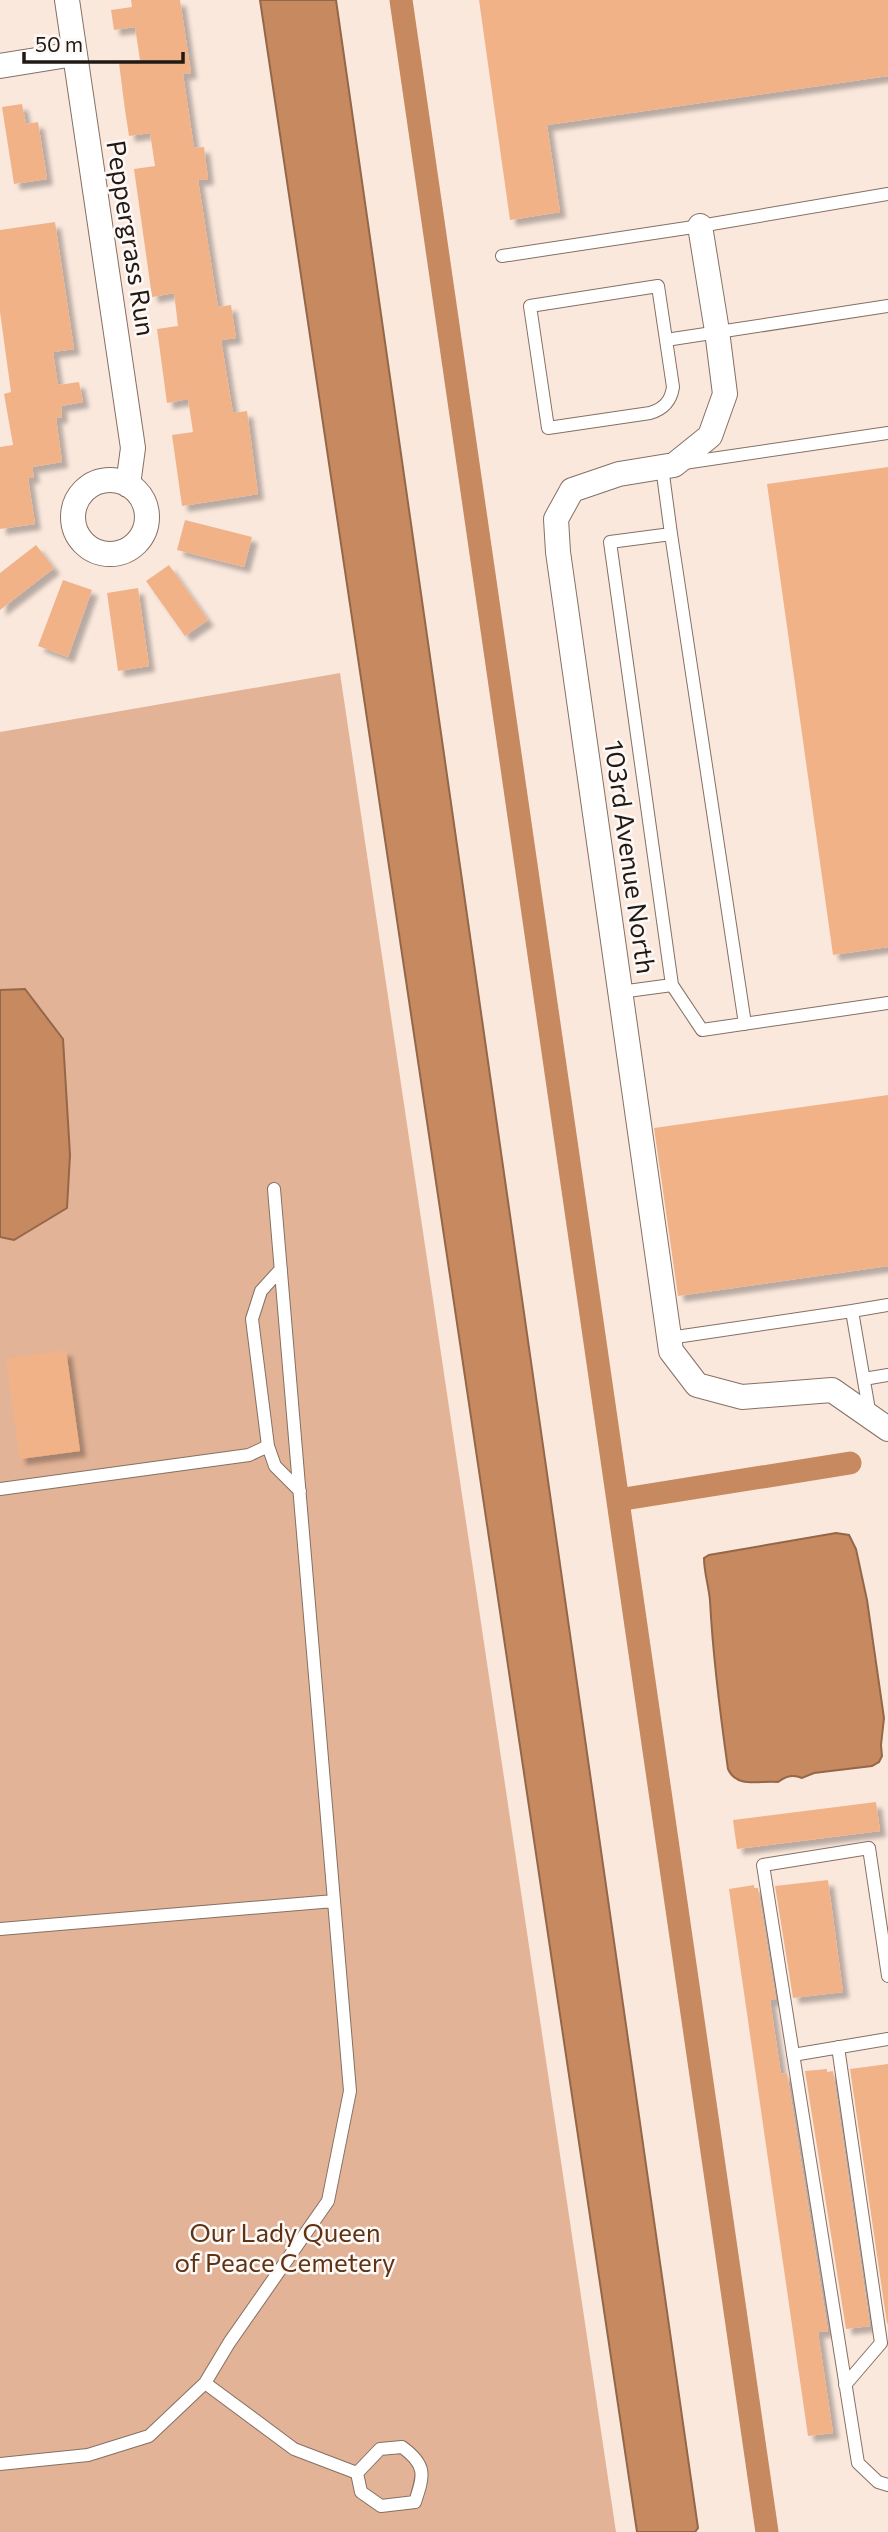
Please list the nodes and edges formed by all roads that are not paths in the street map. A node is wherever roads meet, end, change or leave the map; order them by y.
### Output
1 (67, 0) edge
2 (74, 54) junction
3 (0, 66) edge
4 (888, 194) edge
5 (700, 226) junction
6 (502, 256) dead end
7 (888, 306) edge
8 (718, 331) junction
9 (666, 340) junction
10 (888, 433) edge
11 (668, 466) junction
12 (128, 485) dead end
13 (671, 534) junction
14 (672, 985) junction
15 (620, 992) junction
16 (888, 1003) edge
17 (745, 1024) junction
18 (274, 1189) dead end
19 (281, 1269) junction
20 (888, 1305) edge
21 (852, 1311) junction
22 (669, 1338) junction
23 (888, 1375) edge
24 (864, 1379) junction
25 (879, 1423) edge
26 (268, 1447) junction
27 (0, 1489) edge
28 (300, 1491) junction
29 (334, 1901) junction
30 (0, 1928) edge
31 (888, 1976) edge
32 (888, 2039) edge
33 (838, 2047) junction
34 (793, 2054) junction
35 (205, 2383) junction
36 (845, 2385) junction
37 (0, 2463) edge
38 (357, 2473) junction
39 (888, 2485) edge

1 - 2 street, Peppergrass Run
2 - 3 street
2 - 12 street, Peppergrass Run
4 - 5 lane
5 - 6 lane
5 - 8 street, 103rd Avenue North
7 - 8 lane
8 - 9 lane
8 - 11 street, 103rd Avenue North
9 - 9 lane
10 - 11 lane
11 - 13 lane
11 - 15 street, 103rd Avenue North
13 - 14 lane
13 - 17 lane
14 - 15 lane
14 - 17 lane
15 - 22 street, 103rd Avenue North
16 - 17 lane
18 - 19 lane
19 - 26 lane
19 - 28 lane
20 - 21 lane
21 - 22 lane
21 - 24 lane
22 - 25 street, 103rd Avenue North
23 - 24 lane
24 - 25 lane
26 - 27 lane
26 - 28 lane
28 - 29 lane
29 - 30 lane
29 - 35 lane
31 - 34 lane
32 - 33 lane
33 - 34 lane
33 - 36 lane
34 - 36 lane
35 - 37 lane
35 - 38 lane
36 - 39 lane
38 - 38 lane

